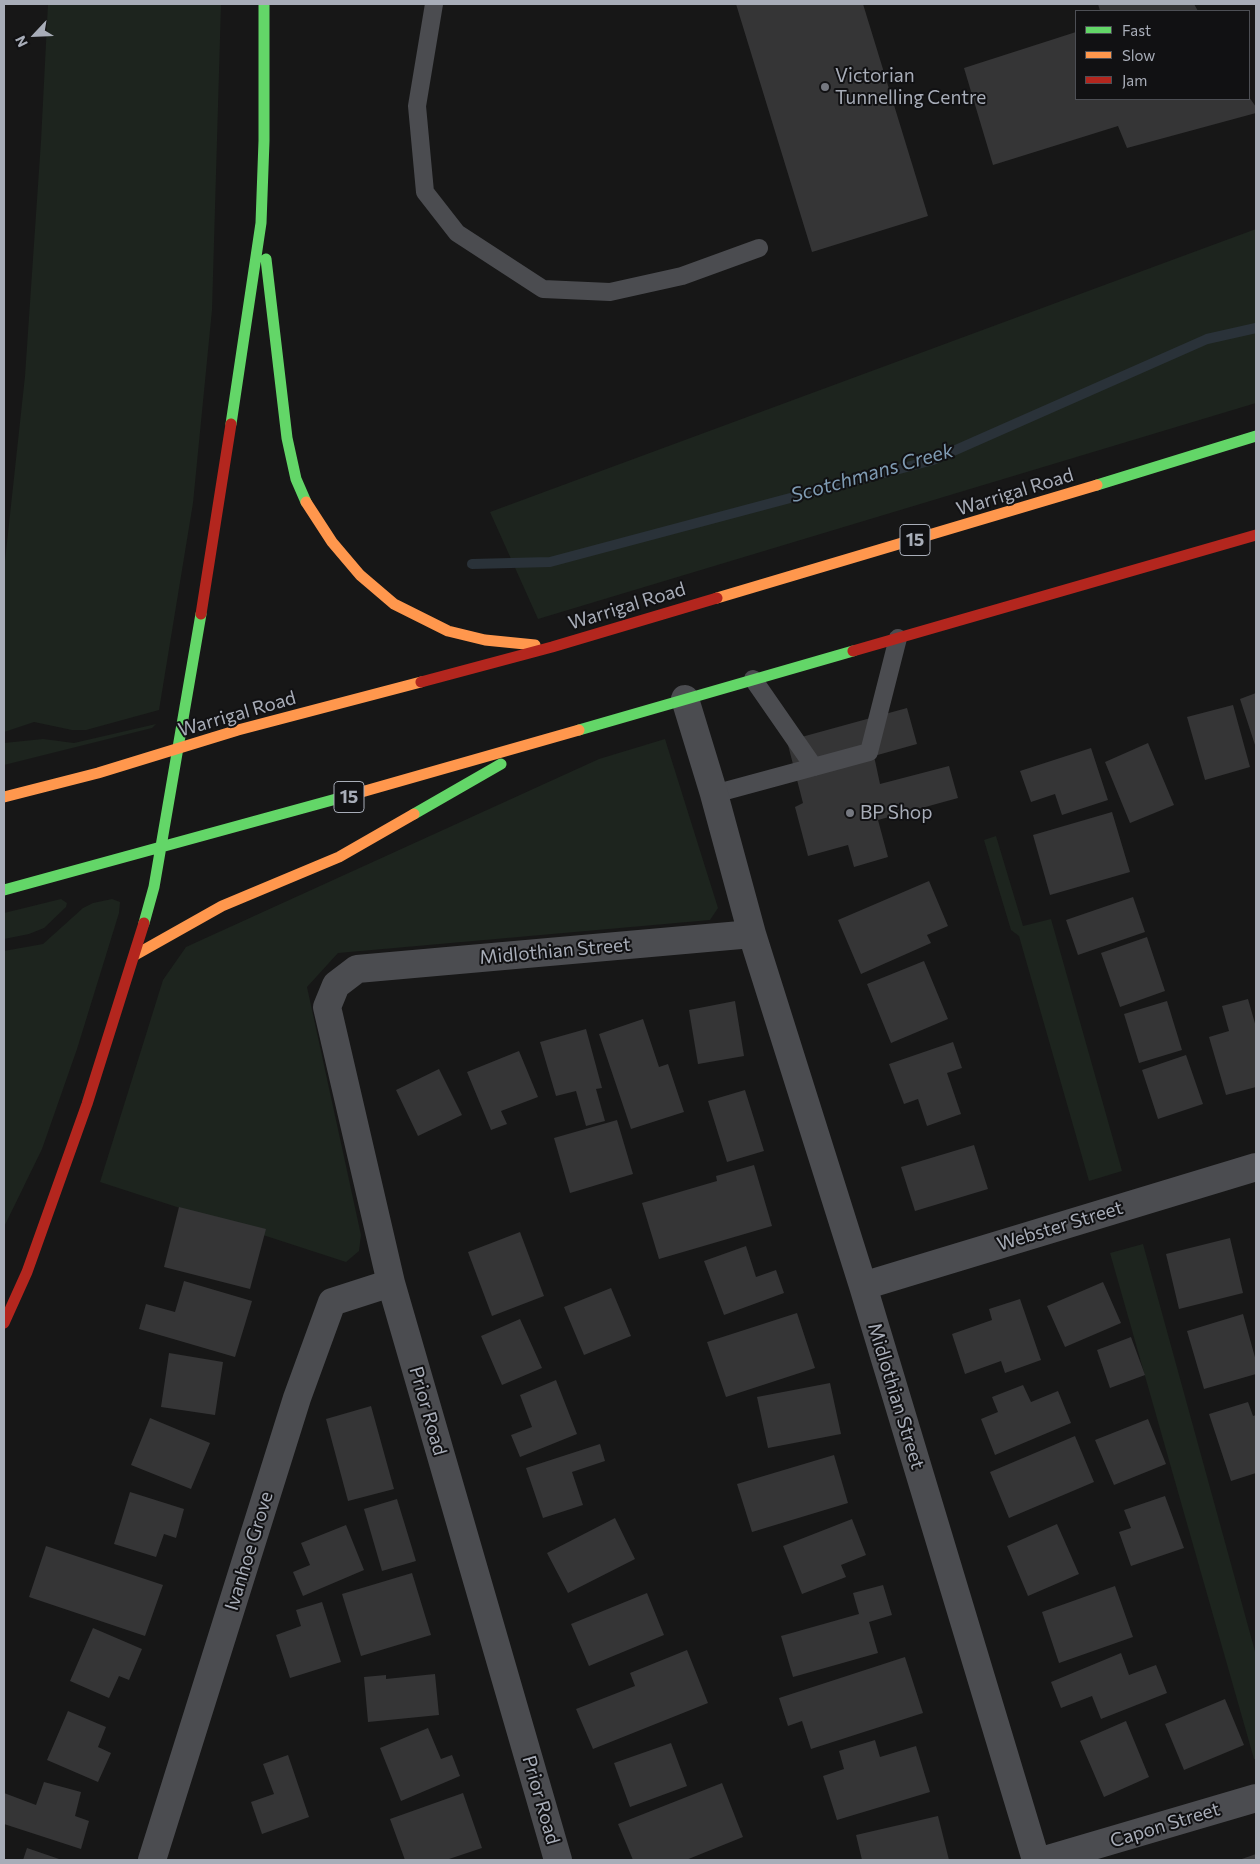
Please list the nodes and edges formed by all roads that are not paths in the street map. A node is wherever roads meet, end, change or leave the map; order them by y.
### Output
1 (264, 4) edge
2 (434, 4) edge
3 (261, 223) junction
4 (759, 248) dead end
5 (1256, 436) edge
6 (1256, 536) edge
7 (898, 638) junction
8 (552, 647) junction
9 (753, 679) junction
10 (685, 699) junction
11 (538, 743) junction
12 (179, 748) junction
13 (814, 767) junction
14 (714, 794) junction
15 (4, 797) edge
16 (160, 849) junction
17 (4, 890) edge
18 (752, 934) junction
19 (136, 955) junction
20 (357, 969) joint
21 (1256, 1167) edge
22 (391, 1283) junction
23 (863, 1286) junction
24 (4, 1323) edge
25 (1256, 1798) edge
26 (152, 1860) edge
27 (558, 1860) edge
28 (1036, 1860) edge
29 (1044, 1860) edge

1 - 3 highway
2 - 4 lane
3 - 8 highway
3 - 12 highway
5 - 8 highway, Warrigal Road / 15
6 - 7 highway, 15
7 - 9 highway, 15
7 - 13 lane
8 - 12 highway, Warrigal Road / 15
9 - 10 highway, 15
9 - 13 lane
10 - 11 highway, 15
10 - 14 street, Midlothian Street
11 - 16 highway, 15
11 - 19 highway
12 - 15 highway, Warrigal Road / 15
12 - 16 highway
13 - 14 lane
14 - 18 street, Midlothian Street
16 - 17 highway, 15
16 - 19 highway
18 - 20 street, Midlothian Street
18 - 23 street, Midlothian Street
19 - 24 highway
20 - 22 street, Prior Road
21 - 23 street, Webster Street
22 - 26 street, Ivanhoe Grove
22 - 27 street, Prior Road
23 - 28 street, Midlothian Street
25 - 29 street, Capon Street

